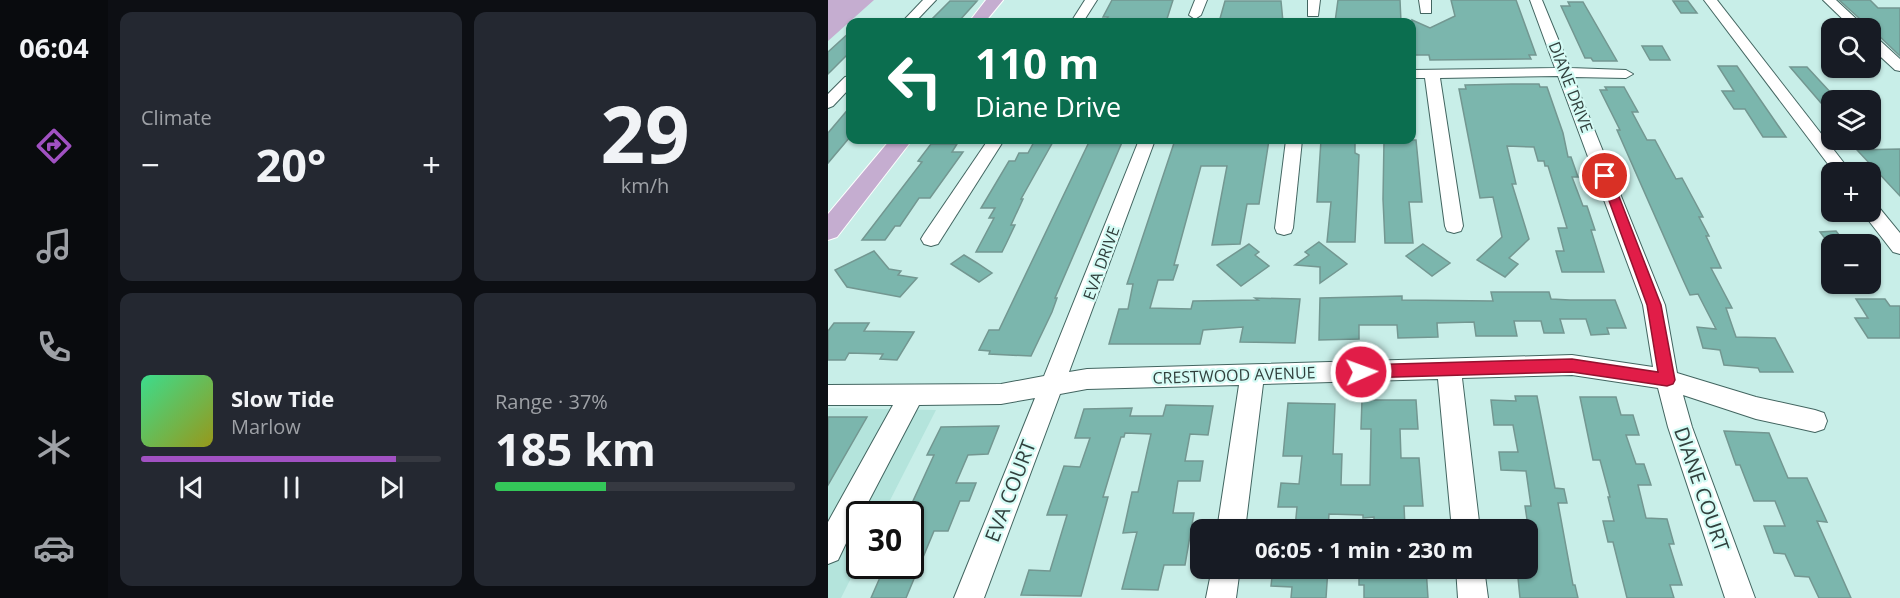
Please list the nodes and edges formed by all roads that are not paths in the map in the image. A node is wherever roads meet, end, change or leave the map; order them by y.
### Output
1 (930, 0) edge
2 (995, 0) edge
3 (1012, 0) edge
4 (1091, 0) edge
5 (1201, 0) edge
6 (1536, 0) edge
7 (1710, 0) edge
8 (1829, 0) edge
9 (1196, 15) dead end
10 (912, 18) edge
11 (980, 18) edge
12 (997, 18) edge
13 (1080, 18) edge
14 (1848, 18) edge
15 (1881, 49) edge
16 (1900, 67) edge
17 (1566, 73) junction
18 (1416, 74) edge
19 (1432, 74) junction
20 (1626, 74) dead end
21 (846, 83) edge
22 (828, 84) edge
23 (846, 86) edge
24 (828, 103) edge
25 (877, 144) edge
26 (898, 144) edge
27 (993, 144) edge
28 (1145, 144) edge
29 (1294, 144) edge
30 (1835, 162) edge
31 (828, 203) edge
32 (1881, 222) edge
33 (1454, 226) dead end
34 (1284, 228) dead end
35 (828, 231) edge
36 (931, 239) dead end
37 (1900, 247) edge
38 (1449, 369) junction
39 (1252, 375) junction
40 (1667, 380) junction
41 (1052, 385) junction
42 (912, 394) junction
43 (828, 395) edge
44 (1815, 421) dead end
45 (1232, 519) edge
46 (1465, 519) edge
47 (828, 550) edge
48 (1224, 579) edge
49 (1471, 579) edge
50 (969, 598) edge
51 (1221, 598) edge
52 (1473, 598) edge
53 (1740, 598) edge

1 - 10 street
2 - 11 main road
3 - 12 main road
4 - 13 street
5 - 9 street
6 - 17 street, DIANE DRIVE
7 - 30 street
8 - 14 street
15 - 16 street
17 - 19 street
17 - 20 street
17 - 40 street, DIANE DRIVE
18 - 19 street
19 - 33 street
21 - 22 street
23 - 24 street
25 - 31 main road
26 - 35 main road
27 - 36 street
28 - 41 street, EVA DRIVE
29 - 34 street
32 - 37 street
38 - 39 street, CRESTWOOD AVENUE
38 - 40 street, CRESTWOOD AVENUE
38 - 46 street
39 - 41 street, CRESTWOOD AVENUE
39 - 45 street
40 - 44 street, CRESTWOOD AVENUE
40 - 53 street, DIANE COURT
41 - 42 street, CRESTWOOD AVENUE
41 - 50 street, EVA COURT
42 - 43 street, CRESTWOOD AVENUE
42 - 47 street
48 - 51 street
49 - 52 street

